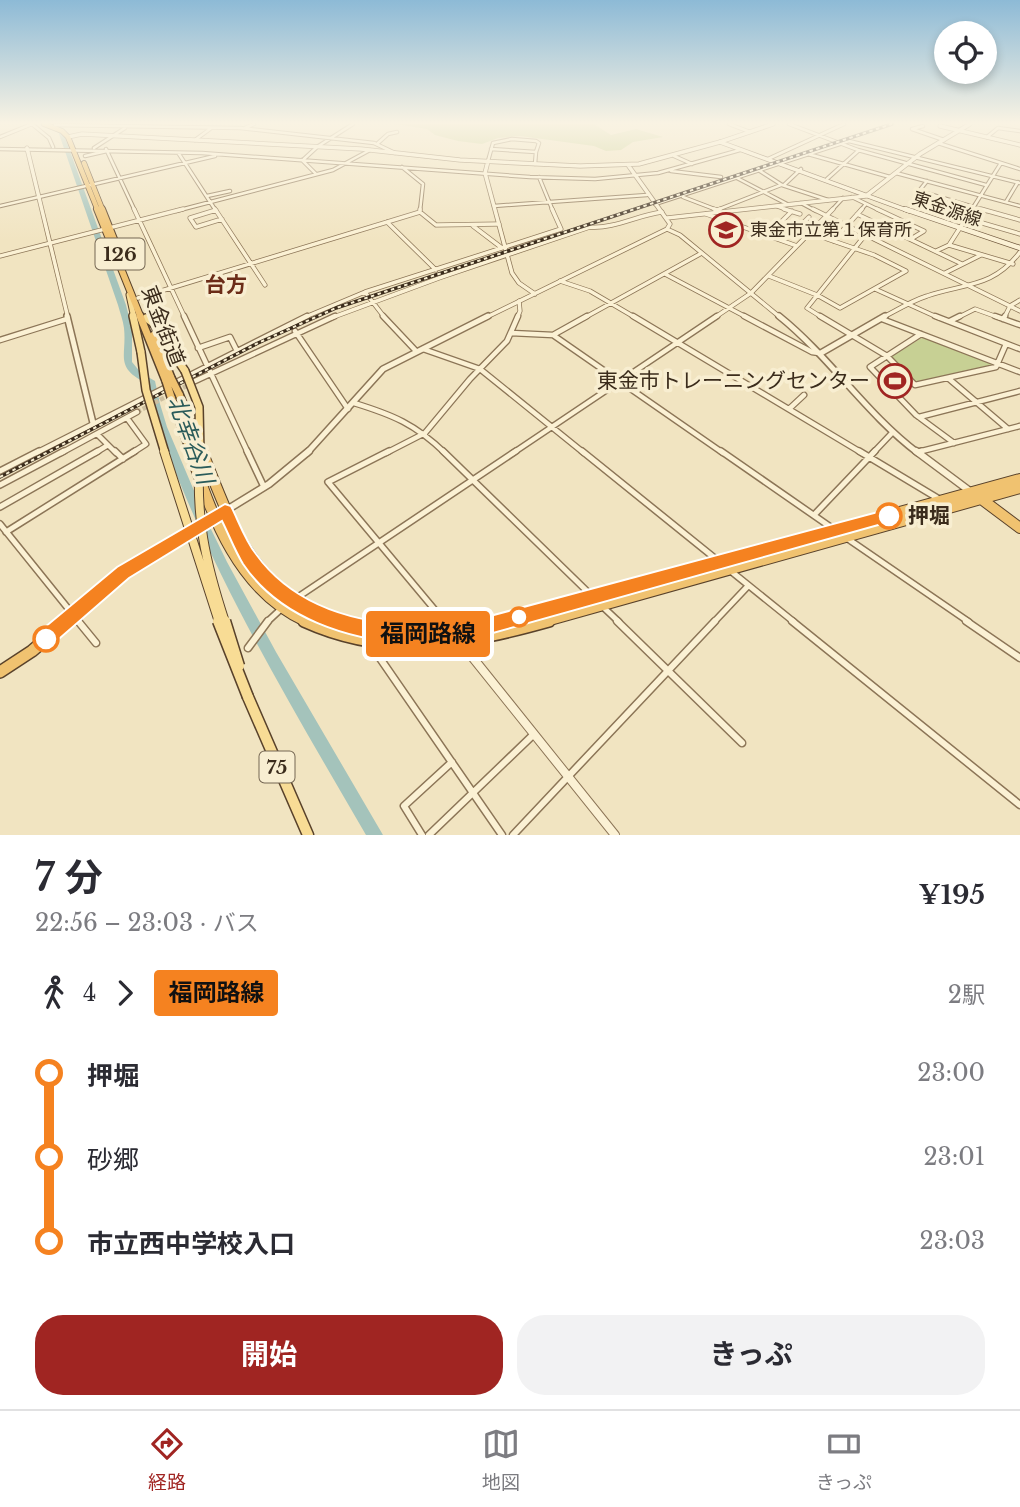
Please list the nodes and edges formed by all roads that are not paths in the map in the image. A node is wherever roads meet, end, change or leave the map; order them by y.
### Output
1 (30, 163) edge
2 (81, 163) edge
3 (112, 163) edge
4 (190, 163) edge
5 (306, 163) edge
6 (349, 163) joint
7 (488, 163) edge
8 (518, 163) joint
9 (638, 163) edge
10 (696, 163) edge
11 (780, 163) joint
12 (840, 163) edge
13 (904, 163) edge
14 (932, 163) edge
15 (1001, 163) joint
16 (186, 164) junction
17 (536, 164) joint
18 (693, 164) joint
19 (844, 164) junction
20 (908, 164) junction
21 (936, 164) junction
22 (628, 165) junction
23 (401, 166) junction
24 (801, 169) junction
25 (1020, 169) edge
26 (670, 170) junction
27 (759, 170) junction
28 (932, 170) junction
29 (485, 173) junction
30 (896, 173) junction
31 (316, 175) junction
32 (516, 175) junction
33 (538, 176) junction
34 (634, 176) junction
35 (992, 176) junction
36 (722, 177) dead end
37 (890, 177) junction
38 (736, 178) junction
39 (119, 179) junction
40 (827, 179) junction
41 (927, 181) junction
42 (1019, 182) edge
43 (783, 185) junction
44 (986, 185) junction
45 (90, 186) junction
46 (953, 188) junction
47 (230, 191) dead end
48 (763, 192) junction
49 (647, 195) junction
50 (868, 195) junction
51 (980, 195) junction
52 (207, 196) junction
53 (682, 196) junction
54 (852, 197) junction
55 (38, 198) junction
56 (843, 198) junction
57 (945, 198) junction
58 (829, 200) junction
59 (210, 202) junction
60 (549, 202) junction
61 (1006, 202) junction
62 (801, 203) junction
63 (655, 204) junction
64 (788, 204) junction
65 (866, 204) junction
66 (0, 206) edge
67 (494, 206) junction
68 (775, 206) junction
69 (972, 206) junction
70 (1020, 206) edge
71 (216, 211) junction
72 (718, 211) junction
73 (792, 211) junction
74 (420, 212) junction
75 (662, 212) junction
76 (706, 214) junction
77 (800, 214) dead end
78 (857, 214) junction
79 (828, 215) junction
80 (809, 217) dead end
81 (667, 218) junction
82 (965, 218) junction
83 (222, 219) junction
84 (1020, 219) edge
85 (139, 220) junction
86 (387, 222) junction
87 (499, 224) junction
88 (470, 225) junction
89 (847, 225) junction
90 (106, 228) junction
91 (958, 228) junction
92 (667, 229) junction
93 (810, 233) junction
94 (866, 234) junction
95 (1020, 234) edge
96 (911, 240) junction
97 (833, 241) junction
98 (49, 243) junction
99 (949, 245) junction
100 (797, 246) junction
101 (504, 248) junction
102 (855, 248) junction
103 (1020, 250) edge
104 (935, 251) junction
105 (701, 254) junction
106 (981, 254) junction
107 (507, 255) junction
108 (0, 256) edge
109 (251, 264) junction
110 (962, 264) junction
111 (1013, 264) junction
112 (436, 270) junction
113 (122, 271) junction
114 (944, 273) junction
115 (664, 274) junction
116 (769, 276) junction
117 (560, 281) junction
118 (265, 285) dead end
119 (970, 286) junction
120 (171, 288) junction
121 (875, 289) junction
122 (365, 292) junction
123 (535, 293) junction
124 (751, 293) junction
125 (817, 295) junction
126 (138, 298) junction
127 (371, 300) junction
128 (1020, 300) edge
129 (519, 301) junction
130 (613, 304) junction
131 (906, 305) junction
132 (1010, 306) junction
133 (728, 307) junction
134 (1020, 311) edge
135 (146, 318) junction
136 (67, 319) junction
137 (881, 319) junction
138 (1003, 319) junction
139 (950, 321) junction
140 (1020, 325) edge
141 (295, 331) junction
142 (511, 333) junction
143 (921, 334) junction
144 (553, 335) junction
145 (853, 336) junction
146 (0, 340) edge
147 (678, 343) junction
148 (1006, 344) junction
149 (198, 348) junction
150 (236, 349) junction
151 (1020, 349) edge
152 (419, 350) junction
153 (821, 353) junction
154 (887, 356) junction
155 (997, 363) junction
156 (206, 364) junction
157 (480, 369) junction
158 (1020, 372) edge
159 (209, 373) junction
160 (947, 378) junction
161 (168, 379) junction
162 (195, 381) tunnel mouth
163 (620, 382) junction
164 (1020, 391) edge
165 (804, 395) dead end
166 (977, 402) junction
167 (354, 403) junction
168 (348, 410) junction
169 (789, 410) junction
170 (137, 412) tunnel mouth
171 (918, 417) junction
172 (127, 418) junction
173 (93, 423) junction
174 (1020, 426) edge
175 (552, 427) junction
176 (1008, 430) junction
177 (425, 433) junction
178 (892, 433) junction
179 (97, 434) junction
180 (954, 443) junction
181 (108, 445) junction
182 (918, 452) junction
183 (869, 457) junction
184 (123, 459) junction
185 (0, 471) edge
186 (1020, 479) edge
187 (471, 481) junction
188 (0, 485) edge
189 (264, 487) junction
190 (1020, 488) edge
191 (977, 496) junction
192 (943, 501) junction
193 (0, 507) edge
194 (220, 514) junction
195 (814, 515) junction
196 (0, 524) edge
197 (1020, 528) edge
198 (836, 530) junction
199 (6, 531) junction
200 (846, 538) junction
201 (379, 543) junction
202 (718, 562) junction
203 (728, 570) junction
204 (748, 586) junction
205 (592, 596) junction
206 (293, 601) junction
207 (601, 606) junction
208 (283, 608) junction
209 (73, 616) junction
210 (453, 633) junction
211 (96, 643) dead end
212 (375, 643) junction
213 (461, 643) junction
214 (248, 648) dead end
215 (1020, 658) edge
216 (669, 671) junction
217 (0, 672) edge
218 (248, 697) junction
219 (534, 734) junction
220 (743, 743) dead end
221 (452, 762) junction
222 (568, 777) junction
223 (474, 792) junction
224 (1020, 805) edge
225 (308, 835) edge
226 (422, 835) edge
227 (429, 835) edge
228 (502, 835) edge
229 (513, 835) edge
230 (615, 835) edge

1 - 55 street
2 - 45 highway, 東金街道 / 126
3 - 39 street
4 - 16 street
5 - 31 street
6 - 23 street
6 - 31 street
7 - 29 street
8 - 17 street
8 - 32 street
9 - 22 street
10 - 18 street
11 - 24 main road, 東金源線
11 - 27 street
12 - 19 street
13 - 20 street
14 - 21 street
15 - 25 street
15 - 35 street
16 - 39 street
16 - 52 street
17 - 22 street
18 - 26 street
19 - 37 street
19 - 40 street
20 - 28 street
20 - 30 street
21 - 28 street
21 - 35 street
22 - 34 street
23 - 29 street
23 - 74 street
24 - 40 main road, 東金源線
24 - 43 street
26 - 34 street
26 - 36 street
27 - 38 street
27 - 43 street
28 - 44 street
29 - 32 street
29 - 67 street
30 - 37 street
30 - 41 street
31 - 59 street
32 - 33 street
33 - 34 street
33 - 60 street
34 - 49 street
35 - 42 street
35 - 44 street
37 - 50 street
38 - 48 street
38 - 53 street
39 - 45 street
39 - 85 street
40 - 50 main road, 東金源線
41 - 46 street
41 - 57 street
42 - 61 street
43 - 48 street
43 - 58 street
44 - 51 street
45 - 55 street
45 - 90 highway, 東金街道 / 126
46 - 51 street
46 - 57 street
47 - 52 street
48 - 64 street
48 - 72 street
49 - 60 street
49 - 63 street
50 - 54 street
50 - 91 main road, 東金源線
51 - 61 street
51 - 69 street
52 - 59 street
53 - 63 street
53 - 72 street
54 - 56 street
54 - 65 street
55 - 66 street
55 - 98 street
56 - 58 street
56 - 79 street
57 - 69 street
58 - 62 street
59 - 71 street
59 - 85 street
60 - 67 street
60 - 101 street
61 - 70 street
62 - 64 street
62 - 79 street
63 - 75 street
64 - 68 street
65 - 78 street
65 - 96 street
67 - 87 street
68 - 72 street
68 - 73 street
69 - 82 street
69 - 84 street
71 - 83 street
71 - 83 street
72 - 76 street
73 - 77 street
73 - 80 street
74 - 86 street
74 - 88 street
75 - 81 street
75 - 107 street
76 - 81 street
76 - 100 street
78 - 89 street
78 - 96 street
79 - 89 street
79 - 93 street
81 - 92 street
82 - 91 street
82 - 95 street
83 - 109 street
85 - 90 street
85 - 120 street
86 - 109 street
86 - 112 street
87 - 88 street
87 - 101 street
88 - 101 street
89 - 94 street
89 - 97 street
90 - 98 street
90 - 113 highway, 東金街道 / 126
90 - 126 highway, 東金街道 / 126
91 - 99 street
91 - 103 main road, 東金源線
92 - 105 street
92 - 117 street
93 - 97 street
93 - 100 street
94 - 102 street
94 - 114 street
96 - 104 street
97 - 102 street
98 - 108 street
98 - 136 street
99 - 104 street
99 - 106 street
100 - 116 street
101 - 107 street
101 - 112 street
102 - 121 street
102 - 125 street
103 - 111 street
104 - 110 street
105 - 115 street
105 - 124 street
106 - 110 street
106 - 111 street
107 - 123 street
107 - 127 street
109 - 118 street
109 - 120 street
110 - 114 street
111 - 119 street
112 - 122 street
113 - 161 highway, 東金街道 / 126
113 - 218 main road, 75, bridge
114 - 119 street
115 - 130 street
115 - 133 street
116 - 124 street
116 - 125 street
117 - 123 street
117 - 130 street
119 - 131 street
119 - 132 street
120 - 126 street
120 - 149 street
121 - 125 street
121 - 131 street
122 - 127 street
122 - 150 street
123 - 129 street
124 - 133 street
124 - 153 street
125 - 145 street
126 - 135 highway, 東金街道 / 126
127 - 141 street
127 - 152 street
128 - 132 street
129 - 142 street
129 - 152 street
130 - 144 street
130 - 147 street
131 - 137 street
131 - 139 street
132 - 134 street
132 - 138 street
133 - 147 street
133 - 153 street
135 - 161 highway, 東金街道 / 126
135 - 218 main road, 75, bridge
136 - 146 street
136 - 173 street
137 - 143 street
137 - 145 street
138 - 139 street
138 - 140 street
139 - 148 street
141 - 159 street
141 - 168 street
142 - 144 street
142 - 157 street
143 - 154 street
143 - 155 street
144 - 163 street
145 - 153 street
145 - 154 street
147 - 163 street
147 - 169 street
148 - 151 street
148 - 155 street
149 - 150 street
149 - 156 street
150 - 156 street
152 - 157 street
152 - 167 street
153 - 178 street
154 - 160 street
154 - 171 street
155 - 158 street
155 - 160 street
156 - 159 street
156 - 173 street
157 - 175 street
157 - 177 street
159 - 162 street
159 - 189 street
160 - 166 street
161 - 194 highway, 東金街道 / 126, bridge
163 - 175 street
163 - 195 street
164 - 166 street
165 - 169 street
166 - 171 street
166 - 176 street
167 - 168 street
167 - 177 street
168 - 189 street
169 - 183 street
170 - 172 street
171 - 180 street
172 - 179 street
172 - 184 street
173 - 185 street
174 - 176 street
175 - 187 street
175 - 202 street
176 - 180 street
177 - 187 street
177 - 201 street
178 - 182 street
178 - 183 street
179 - 181 street
179 - 188 street
180 - 182 street
181 - 184 street
181 - 193 street
182 - 191 street
183 - 192 street
183 - 195 street
184 - 199 street
186 - 191 highway, 126
187 - 201 street
187 - 205 street
189 - 194 street
190 - 191 highway, 126
191 - 192 highway, 126
191 - 197 highway
191 - 200 highway, 126
192 - 198 highway, 126
194 - 206 highway, 126
194 - 208 highway, 126
194 - 209 highway
195 - 198 street
196 - 199 street
198 - 202 highway, 126
199 - 209 street
200 - 203 highway, 126
200 - 215 street
201 - 206 street
201 - 210 street
202 - 203 street
202 - 205 highway, 126
203 - 204 street
203 - 207 highway, 126
204 - 216 street
204 - 224 street
205 - 210 highway, 126
206 - 210 highway, 126
207 - 213 highway, 126
207 - 216 street
208 - 212 highway, 126
208 - 214 street
209 - 211 street
209 - 217 highway
210 - 213 street
212 - 213 highway, 126
212 - 221 street
213 - 219 street
216 - 220 street
216 - 222 street
218 - 225 main road, 75
219 - 222 street
219 - 223 street
221 - 223 street
221 - 226 street
222 - 229 street
222 - 230 street
223 - 227 street
223 - 228 street

